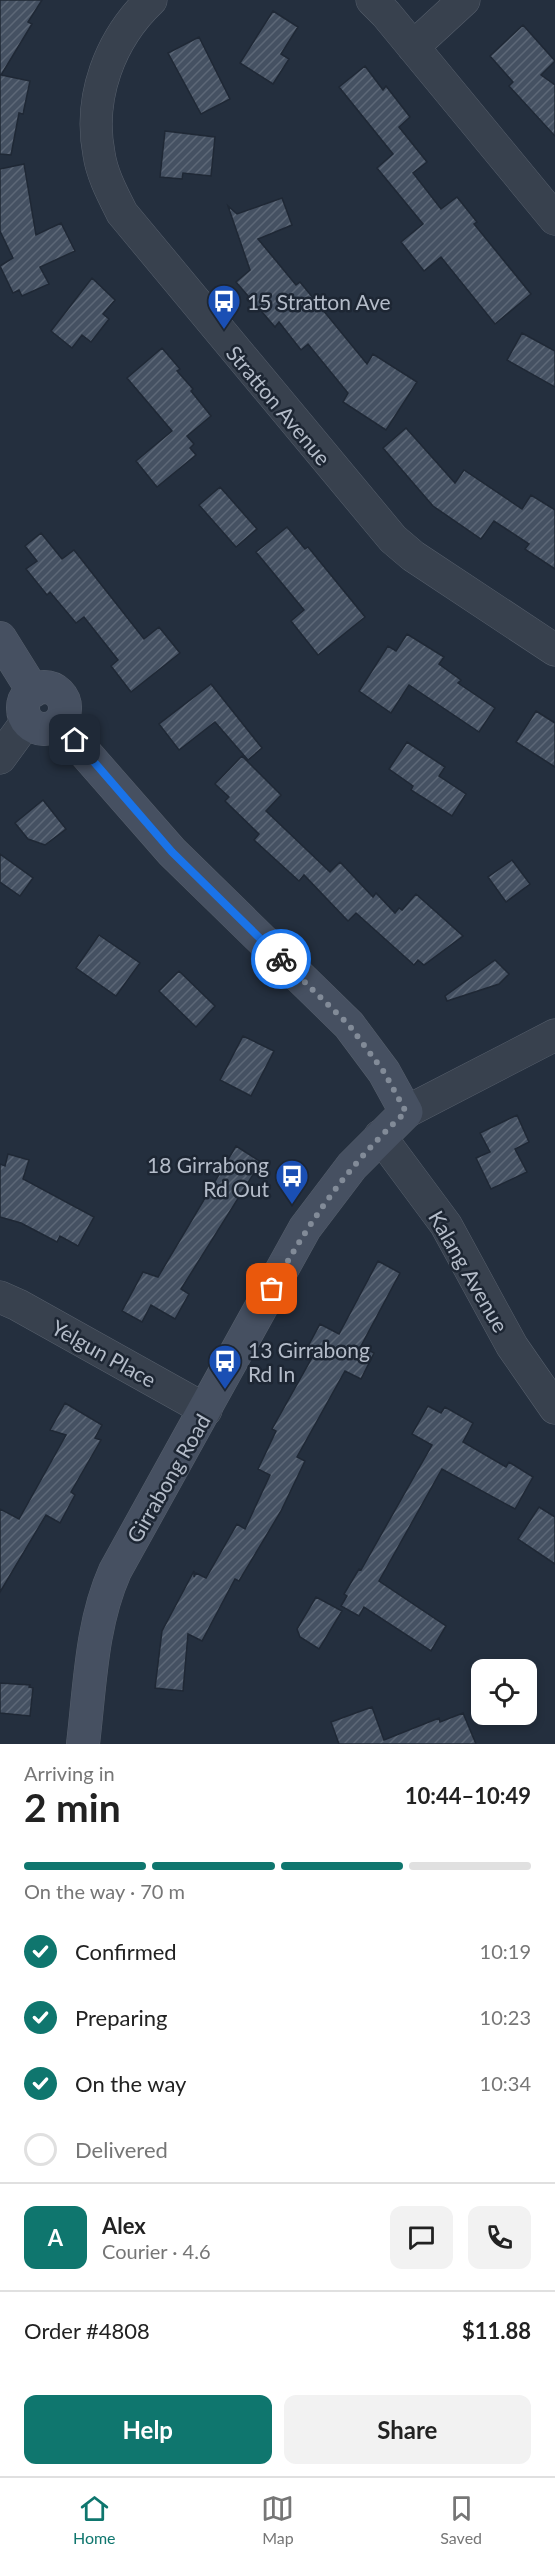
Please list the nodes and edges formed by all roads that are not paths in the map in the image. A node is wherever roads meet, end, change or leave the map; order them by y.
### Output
1 (151, 0) edge
2 (372, 0) edge
3 (464, 0) edge
4 (413, 47) junction
5 (555, 219) edge
6 (0, 638) edge
7 (555, 650) edge
8 (40, 712) junction
9 (0, 758) edge
10 (555, 1035) edge
11 (406, 1112) junction
12 (380, 1136) junction
13 (0, 1297) edge
14 (555, 1408) edge
15 (206, 1410) junction
16 (83, 1744) edge

1 - 7 street, Stratton Avenue
2 - 4 street
3 - 4 street
4 - 5 street
6 - 8 street
8 - 9 street
8 - 11 street
10 - 11 street, Girrabong Road
11 - 12 street, Girrabong Road
12 - 14 street, Kalang Avenue
12 - 15 street, Girrabong Road
13 - 15 street, Yelgun Place
15 - 16 street, Girrabong Road

